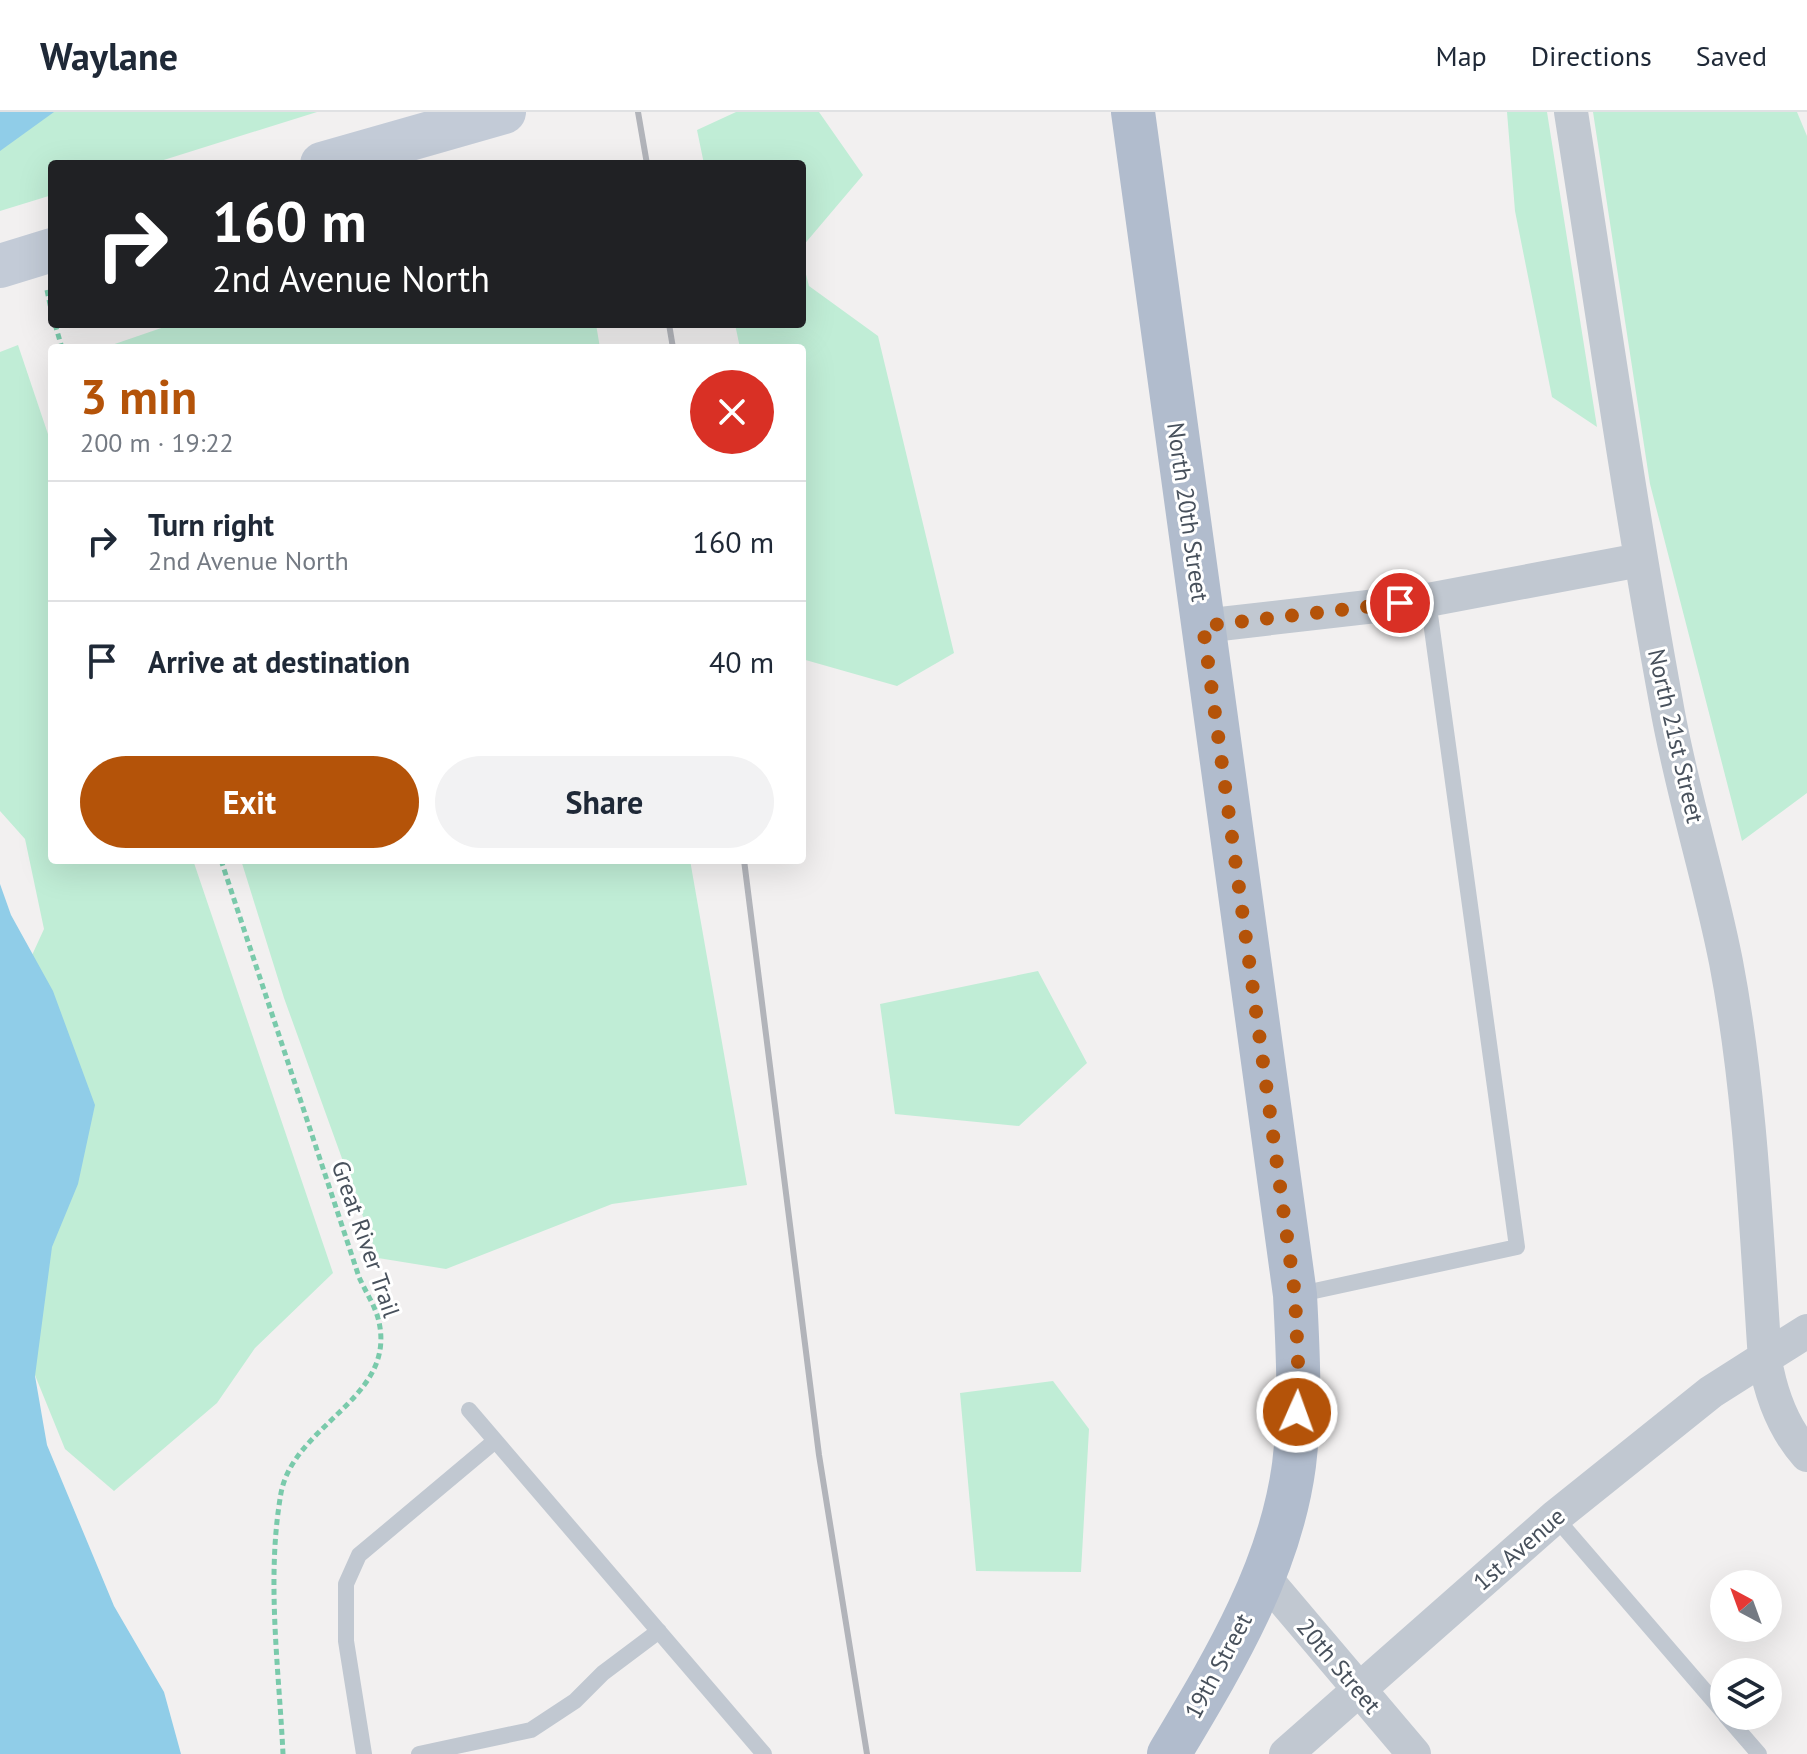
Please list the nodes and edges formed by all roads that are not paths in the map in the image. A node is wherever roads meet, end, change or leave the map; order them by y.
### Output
1 (504, 112) edge
2 (1133, 112) edge
3 (1571, 112) edge
4 (336, 160) edge
5 (48, 251) edge
6 (0, 266) edge
7 (1640, 560) junction
8 (1428, 600) junction
9 (1203, 626) junction
10 (1295, 1295) junction
11 (1807, 1331) edge
12 (1765, 1360) junction
13 (469, 1410) dead end
14 (495, 1441) junction
15 (1807, 1455) edge
16 (1555, 1517) junction
17 (1264, 1577) junction
18 (659, 1631) junction
19 (1359, 1690) junction
20 (1710, 1698) edge
21 (1738, 1730) edge
22 (364, 1754) edge
23 (419, 1754) edge
24 (764, 1754) edge
25 (1169, 1754) edge
26 (1286, 1754) edge
27 (1414, 1754) edge
28 (1759, 1754) edge

1 - 4 street
2 - 9 main road, North 20th Street
3 - 7 street, North 21st Street
5 - 6 street
7 - 8 street
7 - 12 street, North 21st Street
8 - 9 street
8 - 10 lane
9 - 10 main road, North 20th Street
10 - 17 main road, North 20th Street
11 - 12 street, 1st Avenue
12 - 15 street, North 21st Street
12 - 16 street, 1st Avenue
13 - 14 lane
14 - 18 lane
14 - 22 lane
16 - 19 street, 1st Avenue
16 - 20 lane
17 - 19 street, 20th Street
17 - 25 main road, 19th Street
18 - 23 lane
18 - 24 lane
19 - 26 street, 1st Avenue
19 - 27 street, 20th Street
21 - 28 lane

